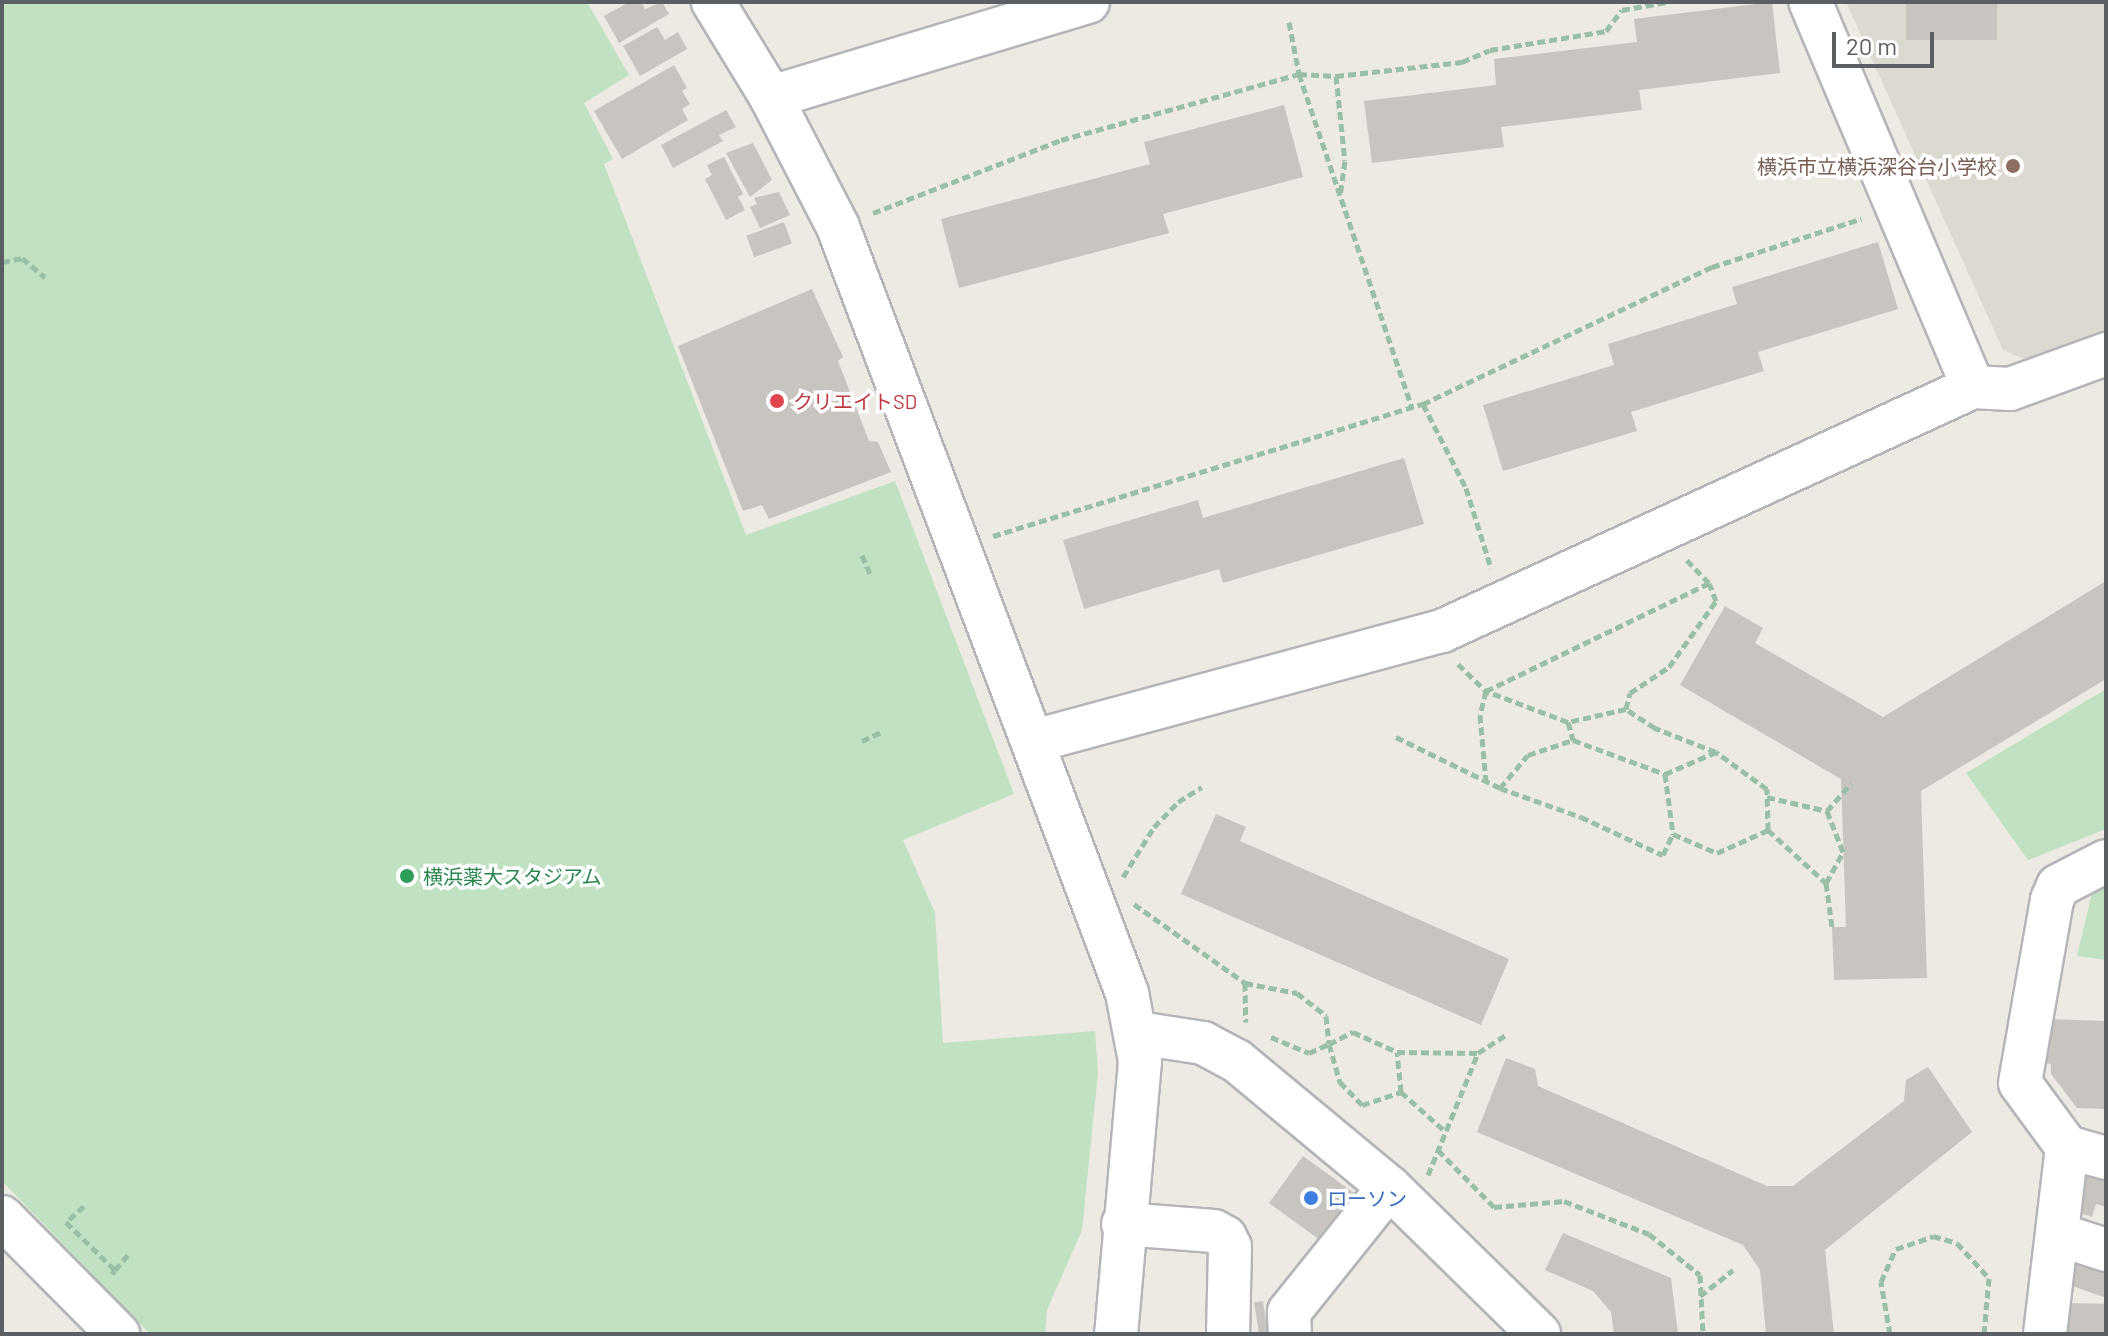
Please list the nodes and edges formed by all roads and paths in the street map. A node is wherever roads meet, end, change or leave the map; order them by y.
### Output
1 (713, 2) edge
2 (1088, 2) edge
3 (1666, 2) edge
4 (1810, 2) edge
5 (1289, 22) dead end
6 (1299, 74) junction
7 (1336, 76) junction
8 (771, 97) junction
9 (1340, 197) junction
10 (1897, 207) junction
11 (838, 227) junction
12 (2, 262) edge
13 (45, 277) dead end
14 (2106, 354) edge
15 (1973, 387) junction
16 (1423, 404) junction
17 (1412, 407) junction
18 (1659, 531) junction
19 (958, 546) junction
20 (862, 555) dead end
21 (870, 574) dead end
22 (1709, 583) junction
23 (1501, 604) junction
24 (1442, 631) junction
25 (1486, 691) junction
26 (1626, 709) junction
27 (1568, 722) junction
28 (881, 732) dead end
29 (1396, 737) dead end
30 (1573, 740) junction
31 (862, 741) dead end
32 (1034, 741) junction
33 (1716, 752) junction
34 (1665, 774) junction
35 (1486, 782) junction
36 (1851, 783) dead end
37 (1202, 787) dead end
38 (1500, 788) junction
39 (1767, 797) junction
40 (1827, 811) junction
41 (1768, 830) junction
42 (1673, 834) junction
43 (2106, 861) edge
44 (1826, 883) junction
45 (1126, 888) dead end
46 (1131, 897) dead end
47 (1832, 927) dead end
48 (1245, 983) junction
49 (1138, 1033) junction
50 (1507, 1034) dead end
51 (1329, 1044) junction
52 (1397, 1052) junction
53 (1478, 1053) junction
54 (1401, 1092) junction
55 (1446, 1132) junction
56 (1438, 1150) junction
57 (2087, 1152) edge
58 (1402, 1198) junction
59 (2, 1217) edge
60 (1123, 1224) junction
61 (2057, 1234) junction
62 (2106, 1250) edge
63 (128, 1255) dead end
64 (115, 1270) dead end
65 (1733, 1270) dead end
66 (1700, 1296) junction
67 (118, 1334) edge
68 (1116, 1334) edge
69 (1228, 1334) edge
70 (1290, 1334) edge
71 (1539, 1334) edge
72 (1703, 1334) edge
73 (1890, 1334) edge
74 (1984, 1334) edge
75 (2045, 1334) edge

1 - 8 street
2 - 8 street
3 - 7 path
4 - 10 street
5 - 6 path
6 - 7 path
6 - 9 path
6 - 11 path
7 - 9 path
8 - 11 street
9 - 17 path
10 - 15 street
10 - 16 path
11 - 19 street
12 - 13 path
14 - 15 street
15 - 18 street
16 - 17 path
16 - 23 path
17 - 19 path
18 - 22 path
18 - 23 street
19 - 32 street
20 - 21 path
22 - 25 path
22 - 26 path
23 - 24 street
24 - 25 path
24 - 32 street
25 - 27 path
25 - 35 path
26 - 27 path
26 - 33 path
27 - 30 path
28 - 31 path
29 - 35 path
30 - 34 path
30 - 38 path
32 - 49 street
33 - 34 path
33 - 39 path
34 - 42 path
35 - 38 path
36 - 40 path
37 - 45 path
38 - 42 path
39 - 40 path
39 - 41 path
40 - 44 path
41 - 42 path
41 - 44 path
43 - 57 street
44 - 47 path
46 - 48 path
48 - 51 path
48 - 51 path
49 - 58 street
49 - 60 street
50 - 53 path
51 - 52 path
51 - 54 path
52 - 53 path
52 - 54 path
53 - 55 path
54 - 55 path
55 - 56 path
56 - 58 path
56 - 66 path
57 - 61 street
58 - 70 street
58 - 71 street
59 - 67 street
60 - 68 street
60 - 69 street
61 - 62 street
61 - 75 street
63 - 64 path
65 - 66 path
66 - 72 path
73 - 74 path

